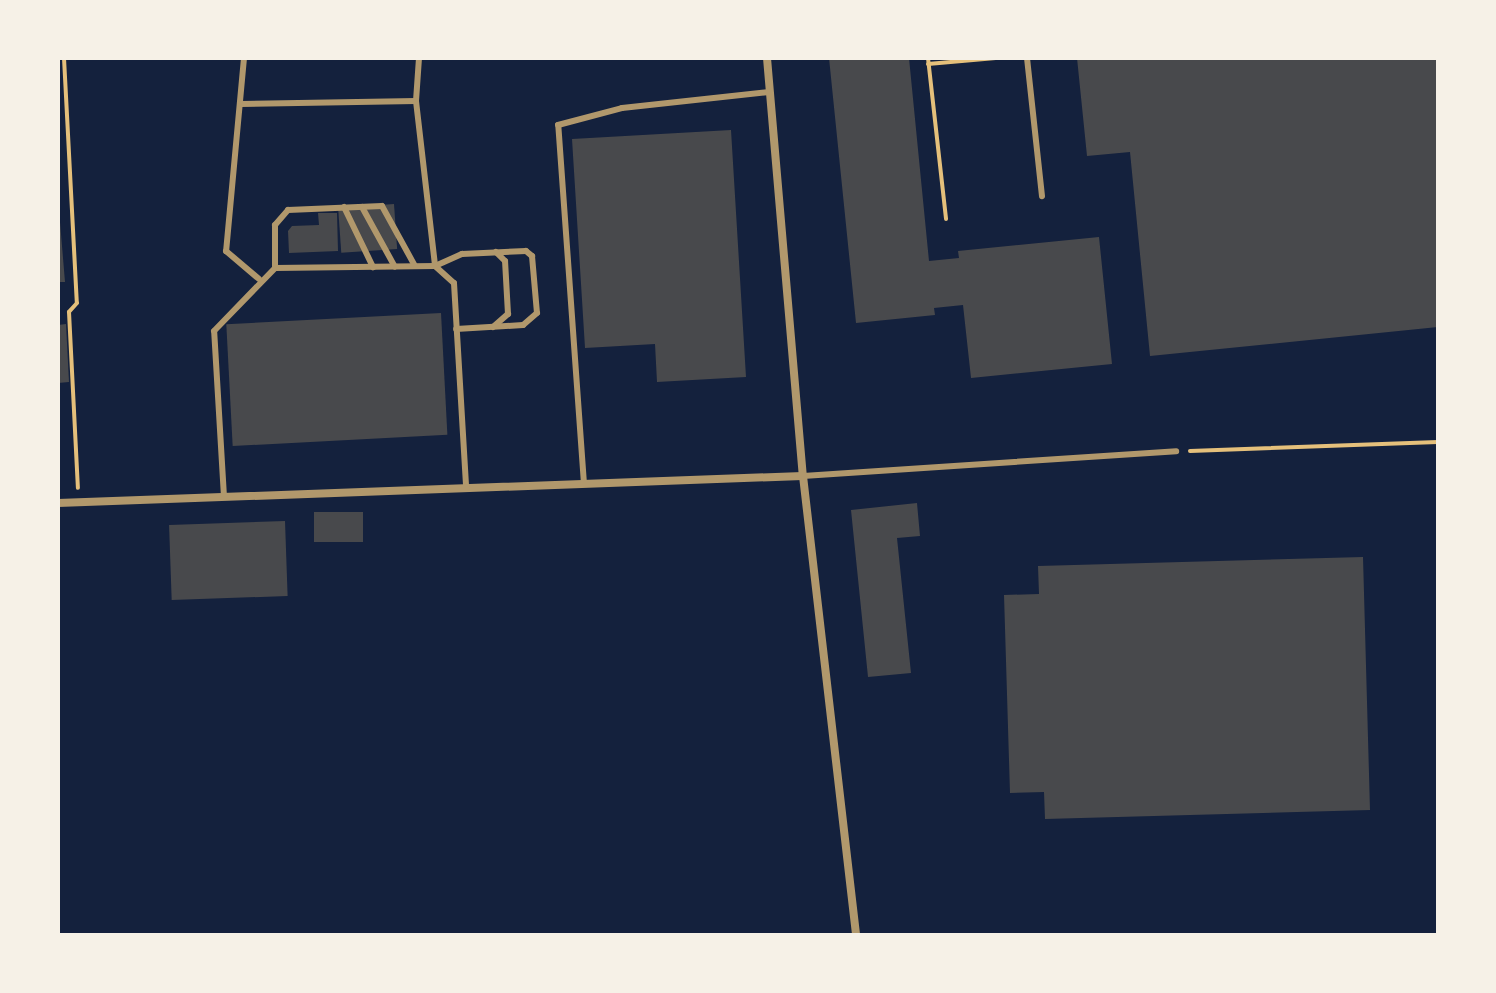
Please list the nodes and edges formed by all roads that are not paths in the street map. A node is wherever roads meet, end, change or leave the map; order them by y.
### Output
1 (244, 58) edge
2 (419, 58) edge
3 (767, 58) edge
4 (1027, 58) edge
5 (769, 92) junction
6 (416, 101) junction
7 (241, 104) junction
8 (1042, 196) dead end
9 (344, 207) junction
10 (362, 207) junction
11 (496, 252) junction
12 (415, 266) junction
13 (435, 266) junction
14 (373, 267) junction
15 (395, 267) junction
16 (275, 268) junction
17 (259, 279) junction
18 (493, 327) junction
19 (456, 329) junction
20 (1176, 451) road end
21 (803, 476) junction
22 (584, 484) junction
23 (466, 488) junction
24 (224, 497) junction
25 (58, 503) edge
26 (856, 935) edge

1 - 7 lane
2 - 6 lane
3 - 5 street
4 - 8 lane
5 - 21 street
5 - 22 lane
6 - 7 lane
6 - 13 lane
7 - 17 lane
9 - 10 lane
9 - 14 lane
9 - 16 lane
10 - 12 lane
10 - 15 lane
11 - 13 lane
11 - 18 lane
11 - 18 lane
12 - 13 lane
12 - 15 lane
13 - 19 lane
14 - 15 lane
14 - 16 lane
16 - 17 lane
17 - 24 lane
18 - 19 lane
19 - 23 lane
20 - 21 lane
21 - 22 street
21 - 26 street
22 - 23 street
23 - 24 street
24 - 25 street

